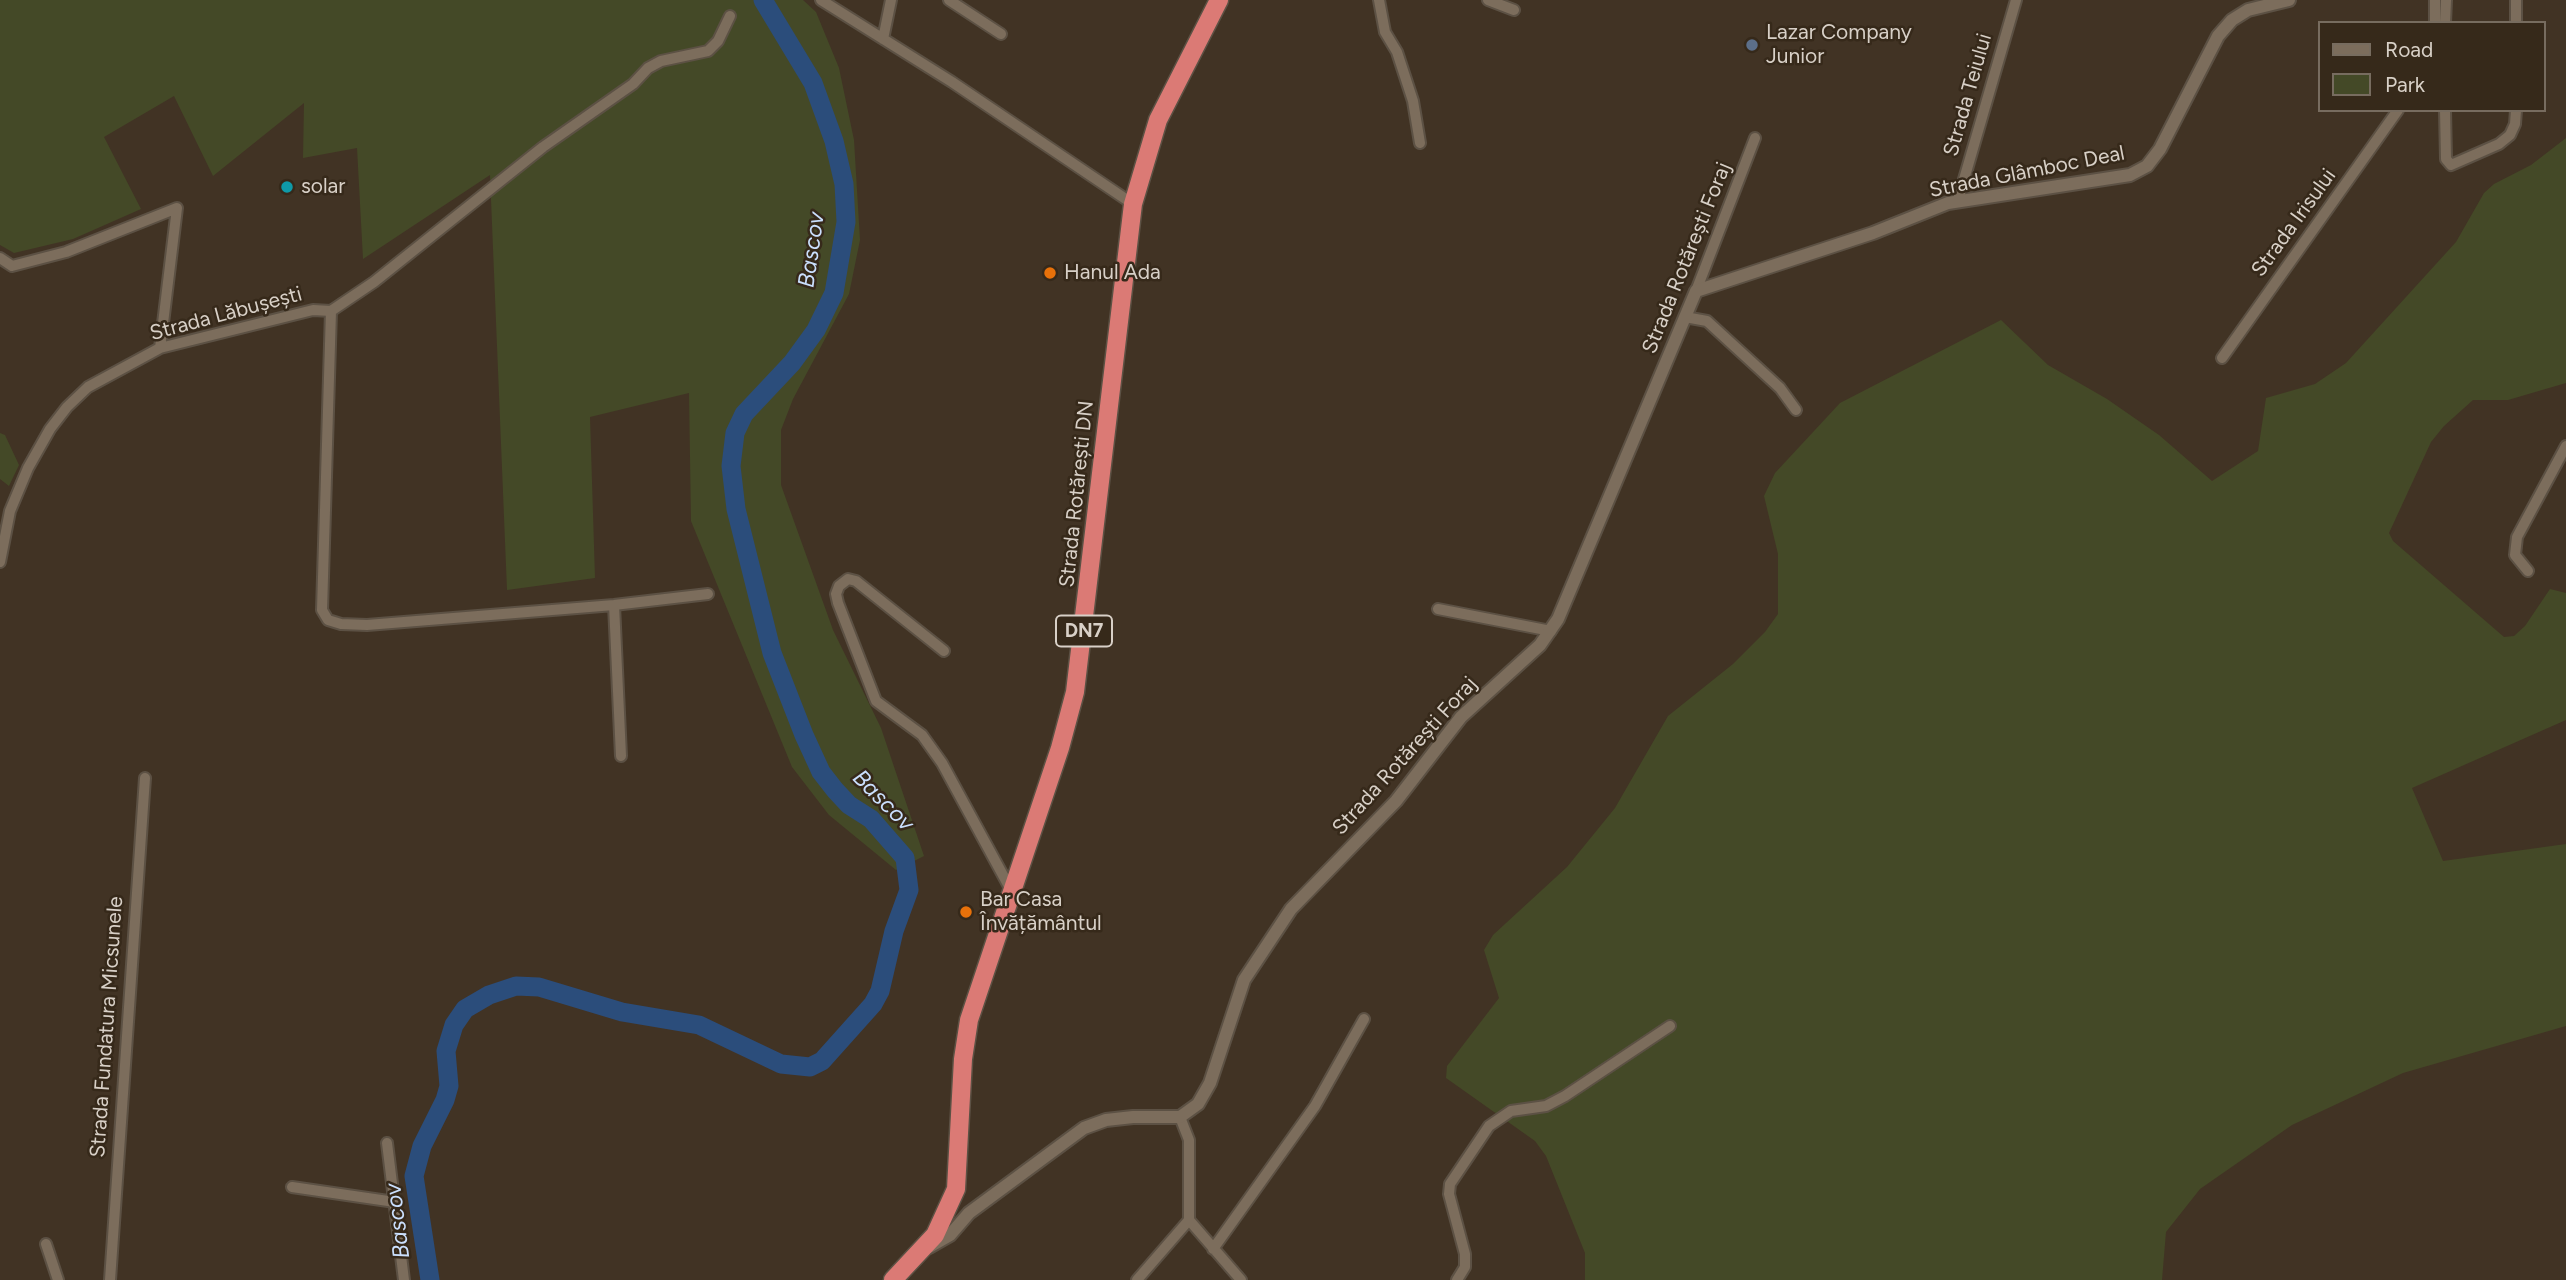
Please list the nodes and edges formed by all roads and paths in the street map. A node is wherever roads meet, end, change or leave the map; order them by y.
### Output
1 (821, 0) edge
2 (891, 0) edge
3 (949, 0) edge
4 (1219, 0) edge
5 (1379, 0) edge
6 (1488, 0) edge
7 (2016, 0) edge
8 (2289, 0) edge
9 (2435, 0) edge
10 (2446, 0) edge
11 (2516, 0) edge
12 (1514, 10) dead end
13 (730, 16) dead end
14 (2435, 21) edge
15 (2445, 21) edge
16 (2516, 21) edge
17 (1001, 34) dead end
18 (883, 38) junction
19 (2397, 112) edge
20 (2445, 112) edge
21 (2516, 112) edge
22 (1755, 138) dead end
23 (1420, 143) dead end
24 (1958, 201) junction
25 (1133, 204) junction
26 (0, 258) edge
27 (1696, 291) junction
28 (331, 311) junction
29 (1685, 317) junction
30 (160, 348) junction
31 (2222, 358) dead end
32 (1796, 410) dead end
33 (2566, 446) edge
34 (0, 562) edge
35 (2528, 571) dead end
36 (708, 594) dead end
37 (614, 605) junction
38 (1438, 608) dead end
39 (1550, 631) junction
40 (944, 652) dead end
41 (621, 755) dead end
42 (145, 778) dead end
43 (1011, 890) junction
44 (1364, 1019) dead end
45 (1670, 1026) dead end
46 (1180, 1117) junction
47 (387, 1143) dead end
48 (292, 1187) dead end
49 (956, 1189) junction
50 (395, 1202) junction
51 (968, 1213) junction
52 (1189, 1220) junction
53 (47, 1244) dead end
54 (1213, 1249) junction
55 (923, 1250) junction
56 (58, 1280) edge
57 (110, 1280) edge
58 (404, 1280) edge
59 (893, 1280) edge
60 (1137, 1280) edge
61 (1241, 1280) edge
62 (1457, 1280) edge

1 - 18 street
2 - 18 street
3 - 17 street
4 - 25 highway, DN7
5 - 23 street
6 - 12 street
7 - 24 street, Strada Teiului
8 - 24 street, Strada Glâmboc Deal
9 - 14 street
10 - 15 street
11 - 16 street
13 - 28 street
18 - 25 street
19 - 31 street, Strada Irisului
20 - 21 street
22 - 27 street, Strada Rotărești Foraj
24 - 27 street, Strada Glâmboc Deal
25 - 43 highway, Strada Rotărești DN / DN7
26 - 30 street
27 - 29 street, Strada Rotărești Foraj
28 - 30 street, Strada Lăbușești
28 - 37 street
29 - 32 street
29 - 39 street, Strada Rotărești Foraj
30 - 34 street, Strada Lăbușești
33 - 35 street
36 - 37 street
37 - 41 street
38 - 39 street
39 - 46 street, Strada Rotărești Foraj
40 - 43 street
42 - 57 street, Strada Fundatura Micsunele
43 - 49 highway, Strada Rotărești DN / DN7
44 - 54 street
45 - 62 street
46 - 51 street
46 - 52 street
47 - 50 street
48 - 50 street
49 - 51 street
49 - 55 highway, Strada Rotărești DN / DN7
50 - 58 street
51 - 55 street
52 - 54 street
52 - 60 street
53 - 56 street
54 - 61 street
55 - 59 highway, Strada Rotărești DN / DN7

